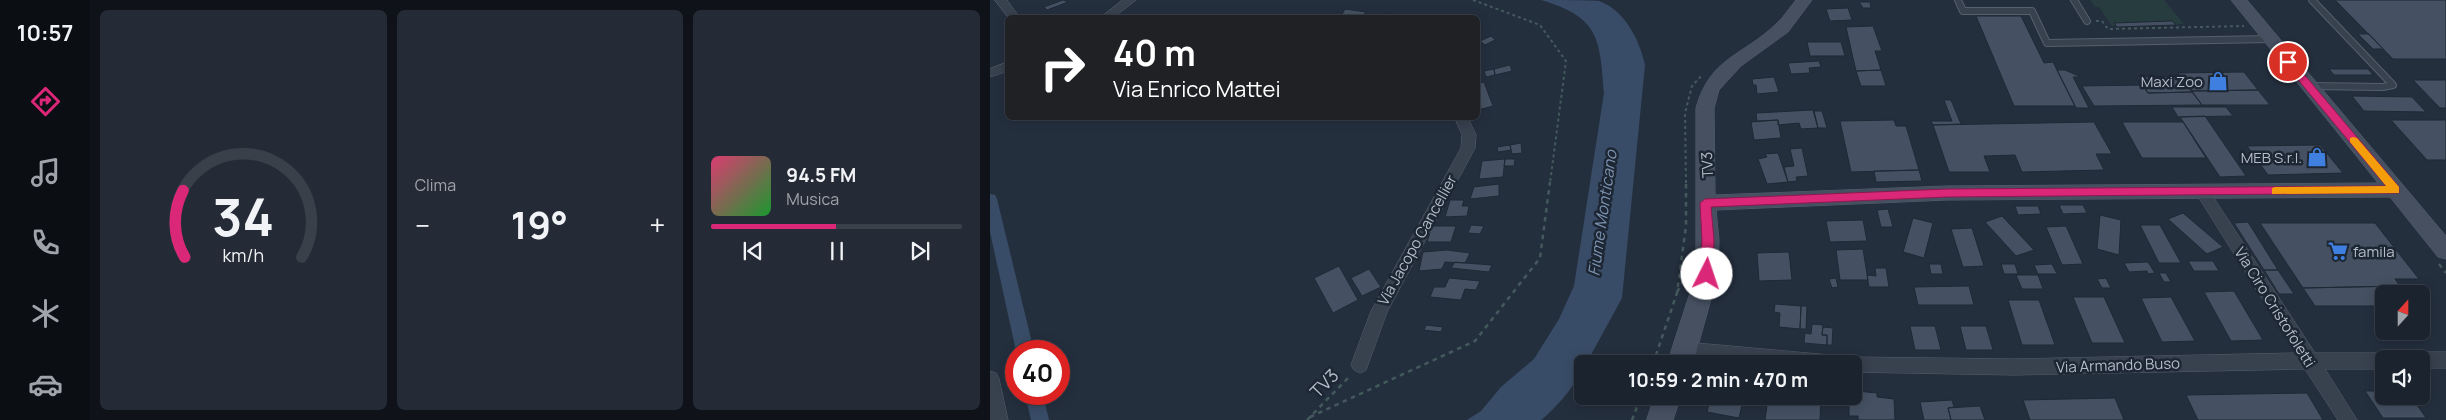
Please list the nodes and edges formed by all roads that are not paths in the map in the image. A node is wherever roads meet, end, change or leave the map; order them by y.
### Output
1 (1001, 0) edge
2 (1130, 0) edge
3 (1804, 0) edge
4 (1958, 0) edge
5 (2074, 0) edge
6 (2239, 0) edge
7 (2312, 0) edge
8 (1013, 15) edge
9 (1109, 15) edge
10 (2087, 21) road end
11 (2270, 39) junction
12 (1005, 67) edge
13 (990, 73) edge
14 (2308, 86) junction
15 (1463, 120) edge
16 (2396, 190) junction
17 (2203, 193) junction
18 (1705, 203) junction
19 (2446, 251) edge
20 (1682, 355) edge
21 (2430, 360) edge
22 (2446, 360) edge
23 (2310, 361) junction
24 (2375, 361) edge
25 (1862, 364) edge
26 (1360, 365) road end
27 (990, 379) edge
28 (1665, 405) edge
29 (999, 420) edge
30 (1660, 420) edge
31 (2348, 420) edge

1 - 8 street
2 - 9 street
3 - 18 street
4 - 11 lane
5 - 10 lane
6 - 11 street
7 - 14 lane
11 - 14 street
12 - 13 street
14 - 16 street
15 - 26 street, Via Jacopo Cancellier
16 - 17 street
16 - 19 street
17 - 18 street
17 - 23 street, Via Ciro Cristofoletti
18 - 20 street
21 - 22 street
23 - 24 street, Via Armando Buso
23 - 25 street, Via Armando Buso
23 - 31 street, Via Ciro Cristofoletti
27 - 29 street
28 - 30 street

